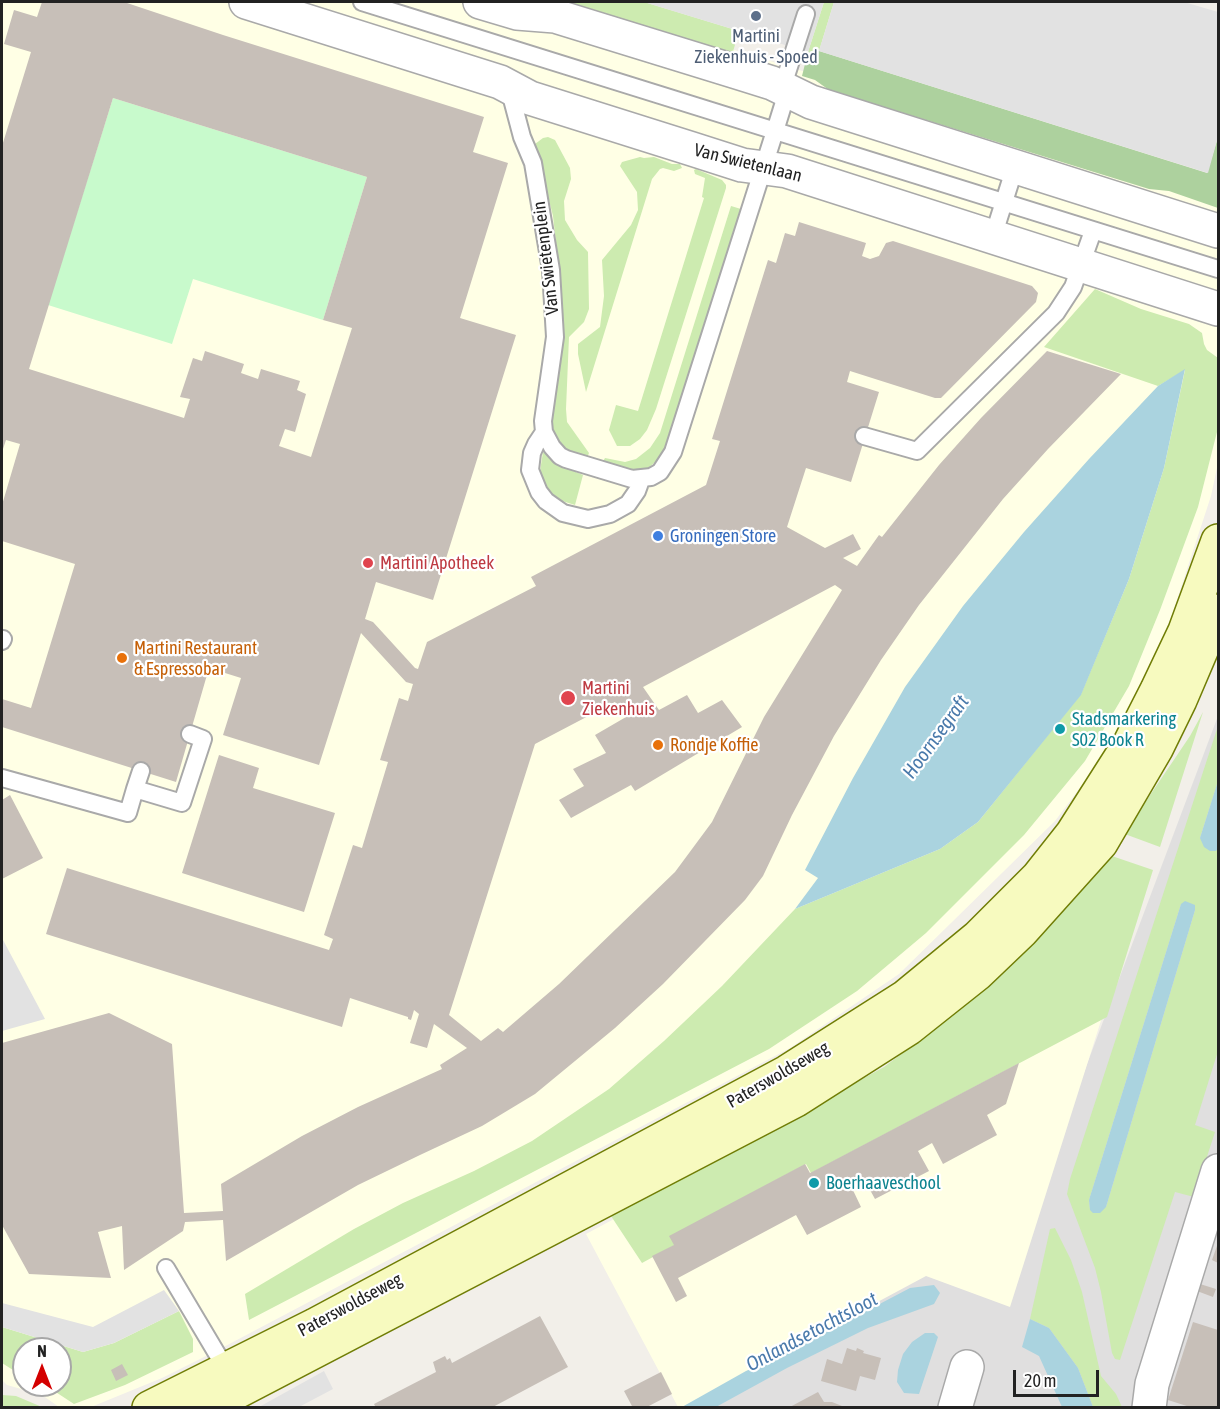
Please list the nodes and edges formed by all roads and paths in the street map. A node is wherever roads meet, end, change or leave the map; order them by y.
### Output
1 (246, 2) edge
2 (362, 2) edge
3 (480, 2) edge
4 (806, 14) dead end
5 (508, 87) junction
6 (785, 90) junction
7 (775, 131) junction
8 (1015, 167) junction
9 (763, 168) junction
10 (1004, 203) junction
11 (1093, 231) junction
12 (1218, 231) edge
13 (994, 236) junction
14 (1082, 264) junction
15 (1218, 269) edge
16 (1218, 309) edge
17 (544, 432) junction
18 (864, 436) dead end
19 (641, 480) junction
20 (1218, 541) edge
21 (1218, 611) edge
22 (190, 734) dead end
23 (141, 771) dead end
24 (2, 778) edge
25 (135, 789) junction
26 (1218, 1172) edge
27 (166, 1268) dead end
28 (967, 1367) dead end
29 (232, 1379) junction
30 (148, 1407) edge
31 (206, 1407) edge
32 (955, 1407) edge
33 (1149, 1407) edge

1 - 5 street, Van Swietenlaan
2 - 7 lane, Van Swietenlaan
3 - 6 street
4 - 6 lane, Van Swietenplein
5 - 9 street, Van Swietenlaan
5 - 17 lane, Van Swietenplein
6 - 7 lane, Van Swietenplein
6 - 8 street
7 - 9 lane, Van Swietenplein
7 - 10 lane, Van Swietenlaan
8 - 10 lane
8 - 12 street
9 - 13 street, Van Swietenlaan
9 - 19 lane, Van Swietenplein
10 - 11 lane, Van Swietenlaan
10 - 13 lane
11 - 14 lane
11 - 15 lane, Van Swietenlaan
13 - 14 street, Van Swietenlaan
14 - 16 street, Van Swietenlaan
14 - 18 lane
17 - 19 lane
17 - 19 lane, Van Swietenplein
20 - 29 main road, Paterswoldseweg
21 - 29 main road, Paterswoldseweg
22 - 25 lane
23 - 25 lane
24 - 25 lane
26 - 33 street
27 - 29 lane
28 - 32 street
29 - 30 main road, Paterswoldseweg
29 - 31 main road, Paterswoldseweg

